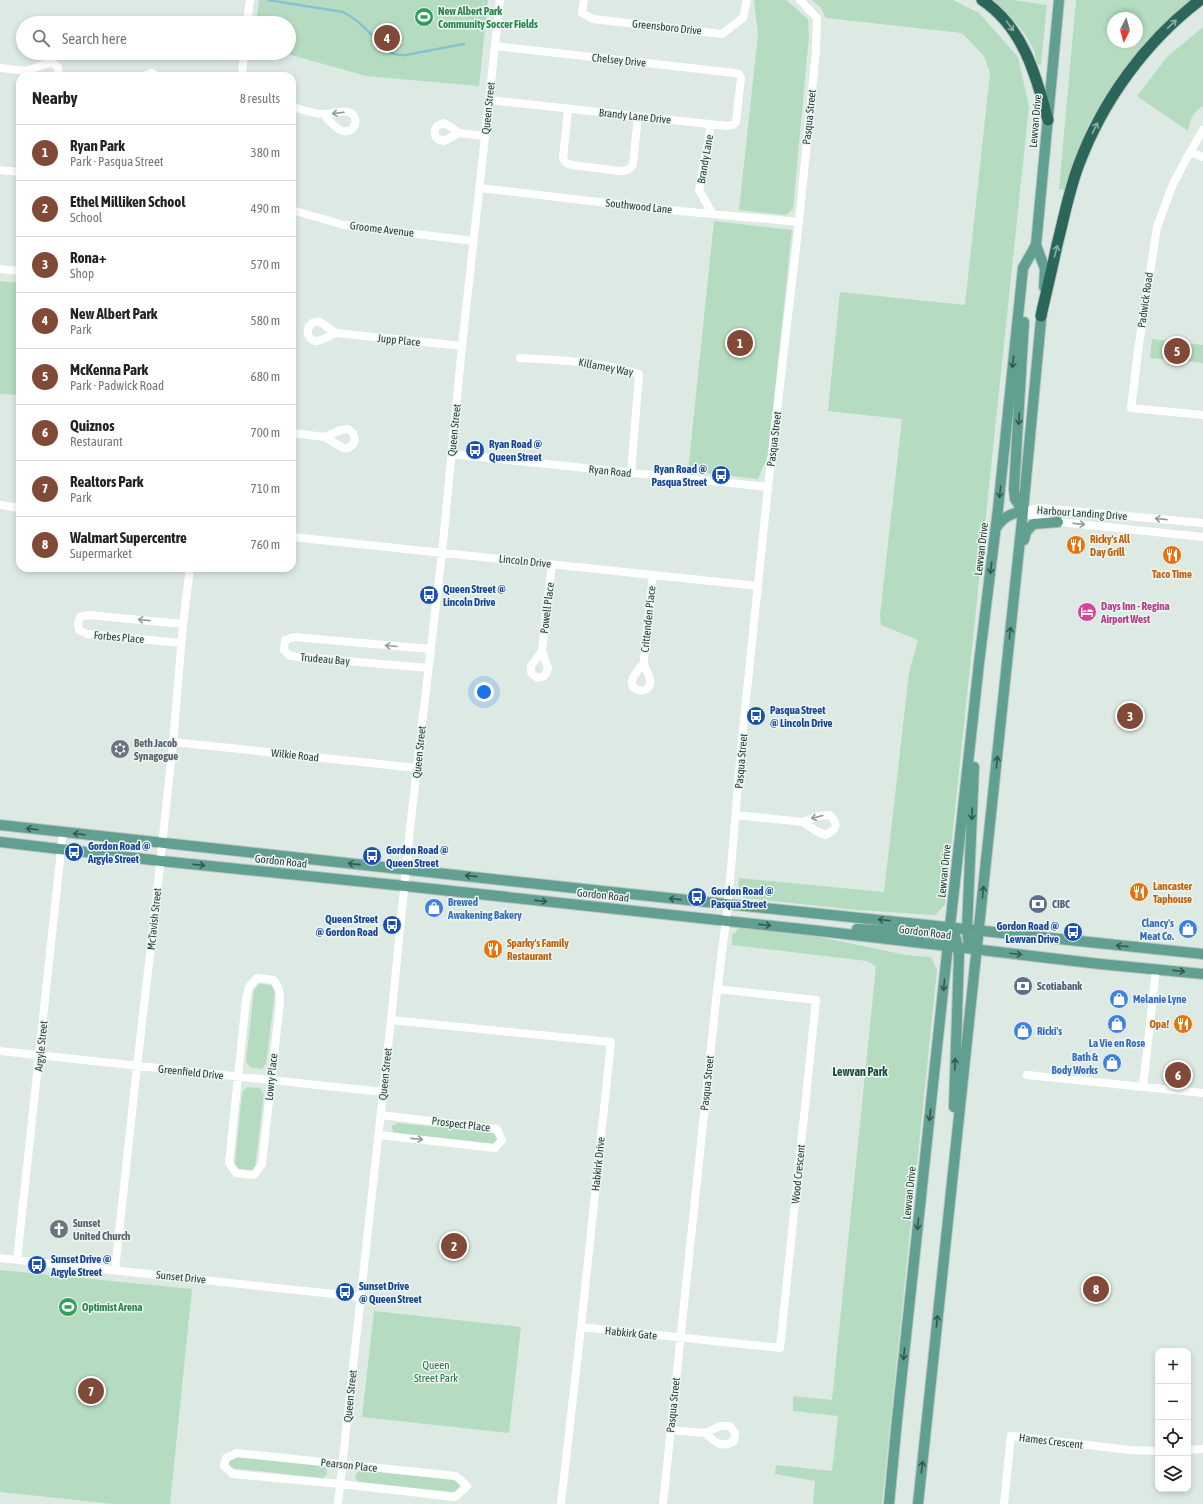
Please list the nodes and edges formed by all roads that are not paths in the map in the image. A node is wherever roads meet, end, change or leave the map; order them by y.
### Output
1 (250, 0) edge
2 (500, 0) edge
3 (584, 0) edge
4 (747, 0) edge
5 (800, 0) edge
6 (982, 0) edge
7 (1059, 0) edge
8 (1200, 0) edge
9 (248, 16) edge
10 (495, 46) junction
11 (243, 60) edge
12 (0, 68) edge
13 (27, 71) joint
14 (58, 72) edge
15 (242, 72) edge
16 (742, 78) joint
17 (489, 100) junction
18 (296, 107) edge
19 (568, 108) junction
20 (324, 114) dead end
21 (638, 116) junction
22 (1048, 120) junction
23 (711, 125) junction
24 (1203, 130) edge
25 (459, 134) dead end
26 (485, 136) junction
27 (1190, 152) junction
28 (1203, 157) edge
29 (0, 170) edge
30 (16, 172) edge
31 (480, 188) junction
32 (296, 211) edge
33 (712, 213) junction
34 (799, 222) junction
35 (473, 241) junction
36 (1036, 245) junction
37 (1023, 268) junction
38 (0, 269) edge
39 (16, 271) edge
40 (1041, 316) junction
41 (336, 333) dead end
42 (462, 346) junction
43 (520, 358) dead end
44 (1203, 415) edge
45 (296, 434) edge
46 (324, 437) dead end
47 (452, 454) junction
48 (631, 473) junction
49 (768, 487) junction
50 (0, 506) edge
51 (16, 508) edge
52 (1023, 511) junction
53 (1058, 522) junction
54 (1203, 523) edge
55 (996, 529) junction
56 (1203, 536) edge
57 (296, 537) edge
58 (442, 553) junction
59 (552, 564) junction
60 (190, 572) edge
61 (653, 575) junction
62 (758, 586) junction
63 (1014, 601) junction
64 (183, 624) junction
65 (181, 643) junction
66 (430, 649) junction
67 (542, 651) dead end
68 (644, 663) dead end
69 (979, 663) junction
70 (428, 668) junction
71 (173, 742) junction
72 (417, 768) junction
73 (736, 814) junction
74 (803, 822) dead end
75 (0, 825) edge
76 (63, 832) junction
77 (0, 842) edge
78 (162, 844) junction
79 (61, 849) junction
80 (161, 861) junction
81 (407, 869) junction
82 (405, 886) junction
83 (728, 904) junction
84 (726, 921) junction
85 (979, 930) junction
86 (820, 931) junction
87 (951, 932) junction
88 (967, 932) junction
89 (953, 947) junction
90 (977, 950) junction
91 (1203, 954) edge
92 (1156, 969) junction
93 (1203, 974) edge
94 (717, 989) junction
95 (391, 1020) junction
96 (0, 1051) edge
97 (40, 1055) junction
98 (137, 1066) junction
99 (1027, 1075) dead end
100 (237, 1076) junction
101 (270, 1080) junction
102 (1143, 1087) junction
103 (383, 1092) junction
104 (1203, 1093) edge
105 (381, 1114) junction
106 (379, 1135) junction
107 (950, 1201) junction
108 (0, 1258) edge
109 (17, 1260) junction
110 (115, 1270) junction
111 (361, 1297) junction
112 (581, 1328) junction
113 (681, 1338) junction
114 (897, 1420) junction
115 (670, 1430) junction
116 (705, 1433) dead end
117 (1203, 1449) edge
118 (1191, 1450) edge
119 (1155, 1451) edge
120 (343, 1465) junction
121 (340, 1484) junction
122 (338, 1504) edge
123 (561, 1504) edge
124 (662, 1504) edge
125 (889, 1504) edge
126 (896, 1504) edge
127 (918, 1504) edge
128 (1004, 1504) edge

1 - 9 street
2 - 10 street, Queen Street
3 - 4 street, Greensboro Drive
5 - 34 street, Pasqua Street
6 -> 22 highway
7 - 22 main road, Lewvan Drive
40 -> 8 highway
10 - 16 street, Chelsey Drive
10 - 17 street, Queen Street
11 - 15 street
12 - 13 street
13 - 14 street
16 - 23 street, Brandy Lane Drive
17 - 19 street, Brandy Lane Drive
17 - 26 street, Queen Street
18 - 20 street
19 - 21 street, Brandy Lane Drive
19 - 21 street
21 - 23 street, Brandy Lane Drive
22 - 36 main road, Lewvan Drive
23 - 33 street, Brandy Lane
24 - 27 street, Padwick Road
25 - 26 street
26 - 31 street, Queen Street
27 - 28 street
27 - 44 street, Padwick Road
29 - 30 street
31 - 33 street, Southwood Lane
31 - 35 street, Queen Street
32 - 35 street, Groome Avenue
33 - 34 street, Southwood Lane
34 - 49 street, Pasqua Street
35 - 42 street, Queen Street
36 - 37 main road, Lewvan Drive
36 - 40 main road, Lewvan Drive
37 -> 52 main road
37 -> 55 main road, Lewvan Drive
38 - 39 street
40 - 52 main road, Lewvan Drive
41 - 42 street, Jupp Place
42 - 47 street, Queen Street
43 - 48 street, Killarney Way
45 - 46 street
47 - 48 street, Ryan Road
47 - 58 street, Queen Street
48 - 49 street, Ryan Road
49 - 62 street, Pasqua Street
50 - 51 street
52 - 53 street, Harbour Landing Drive
54 -> 52 street, Harbour Landing Drive
52 - 55 main road
52 - 63 main road, Lewvan Drive
53 -> 56 street, Harbour Landing Drive
53 - 63 main road
55 -> 69 main road, Lewvan Drive
57 - 58 street, Lincoln Drive
58 - 59 street, Lincoln Drive
58 - 66 street, Queen Street
59 - 61 street, Lincoln Drive
59 - 67 street, Powell Place
60 - 64 street, McTavish Street
61 - 62 street, Lincoln Drive
61 - 68 street, Crittenden Place
62 - 73 street, Pasqua Street
85 -> 63 main road, Lewvan Drive
64 - 65 street, McTavish Street
64 -> 65 street, Forbes Place
65 - 71 street, McTavish Street
66 - 70 street, Queen Street
66 -> 70 street, Trudeau Bay
69 - 87 main road, Lewvan Drive
69 -> 88 main road
70 - 72 street, Queen Street
71 - 72 street, Wilkie Road
71 - 78 street, McTavish Street
72 - 81 street, Queen Street
73 - 74 street
73 - 83 street, Pasqua Street
76 -> 75 main road, Gordon Road
78 -> 76 main road, Gordon Road
76 - 79 street, Argyle Street
77 - 79 main road, Gordon Road
78 - 80 street, McTavish Street
81 -> 78 main road, Gordon Road
79 - 80 main road, Gordon Road
79 - 97 street, Argyle Street
80 -> 82 main road, Gordon Road
80 - 98 street, McTavish Street
81 - 82 street, Queen Street
83 -> 81 main road, Gordon Road
82 -> 84 main road, Gordon Road
82 - 95 street, Queen Street
83 - 84 street, Pasqua Street
87 -> 83 main road, Gordon Road
84 -> 86 main road, Gordon Road
84 - 94 street, Pasqua Street
85 - 88 main road, Gordon Road
85 - 90 main road, Lewvan Drive
91 -> 85 main road, Gordon Road
86 - 87 main road
86 - 89 main road, Gordon Road
87 - 88 main road, Gordon Road
87 - 89 main road
88 - 90 main road
89 - 90 main road, Gordon Road
107 -> 89 main road
89 -> 114 main road, Lewvan Drive
90 -> 92 main road, Gordon Road
90 - 107 main road, Lewvan Drive
92 -> 93 main road, Gordon Road
92 - 102 street
94 - 113 street, Pasqua Street
94 - 113 street, Wood Crescent
95 - 103 street, Queen Street
95 - 112 street, Habkirk Drive
96 - 97 street, Greenfield Drive
97 - 98 street, Greenfield Drive
97 - 109 street, Argyle Street
98 - 100 street, Greenfield Drive
98 - 110 street, McTavish Street
99 - 102 street
100 - 101 street, Greenfield Drive
100 - 101 street, Lowry Place
100 - 101 street, Lowry Place
101 - 103 street, Greenfield Drive
102 - 104 street
103 - 105 street, Queen Street
105 - 106 street, Queen Street
106 -> 105 street, Prospect Place
106 - 111 street, Queen Street
127 -> 107 main road, Lewvan Drive
108 - 109 street, Sunset Drive
109 - 110 street, Sunset Drive
110 - 111 street, Sunset Drive
111 - 120 street, Queen Street
112 - 113 street, Habkirk Gate
112 - 123 street, Habkirk Drive
113 - 115 street, Pasqua Street
114 - 125 main road, Lewvan Drive
114 - 126 main road
115 - 116 street
115 - 124 street, Pasqua Street
117 - 118 street
119 - 128 street, Hames Crescent
120 - 121 street, Queen Street
120 - 121 street, Pearson Place
120 - 121 street, Pearson Place
121 - 122 street, Queen Street

